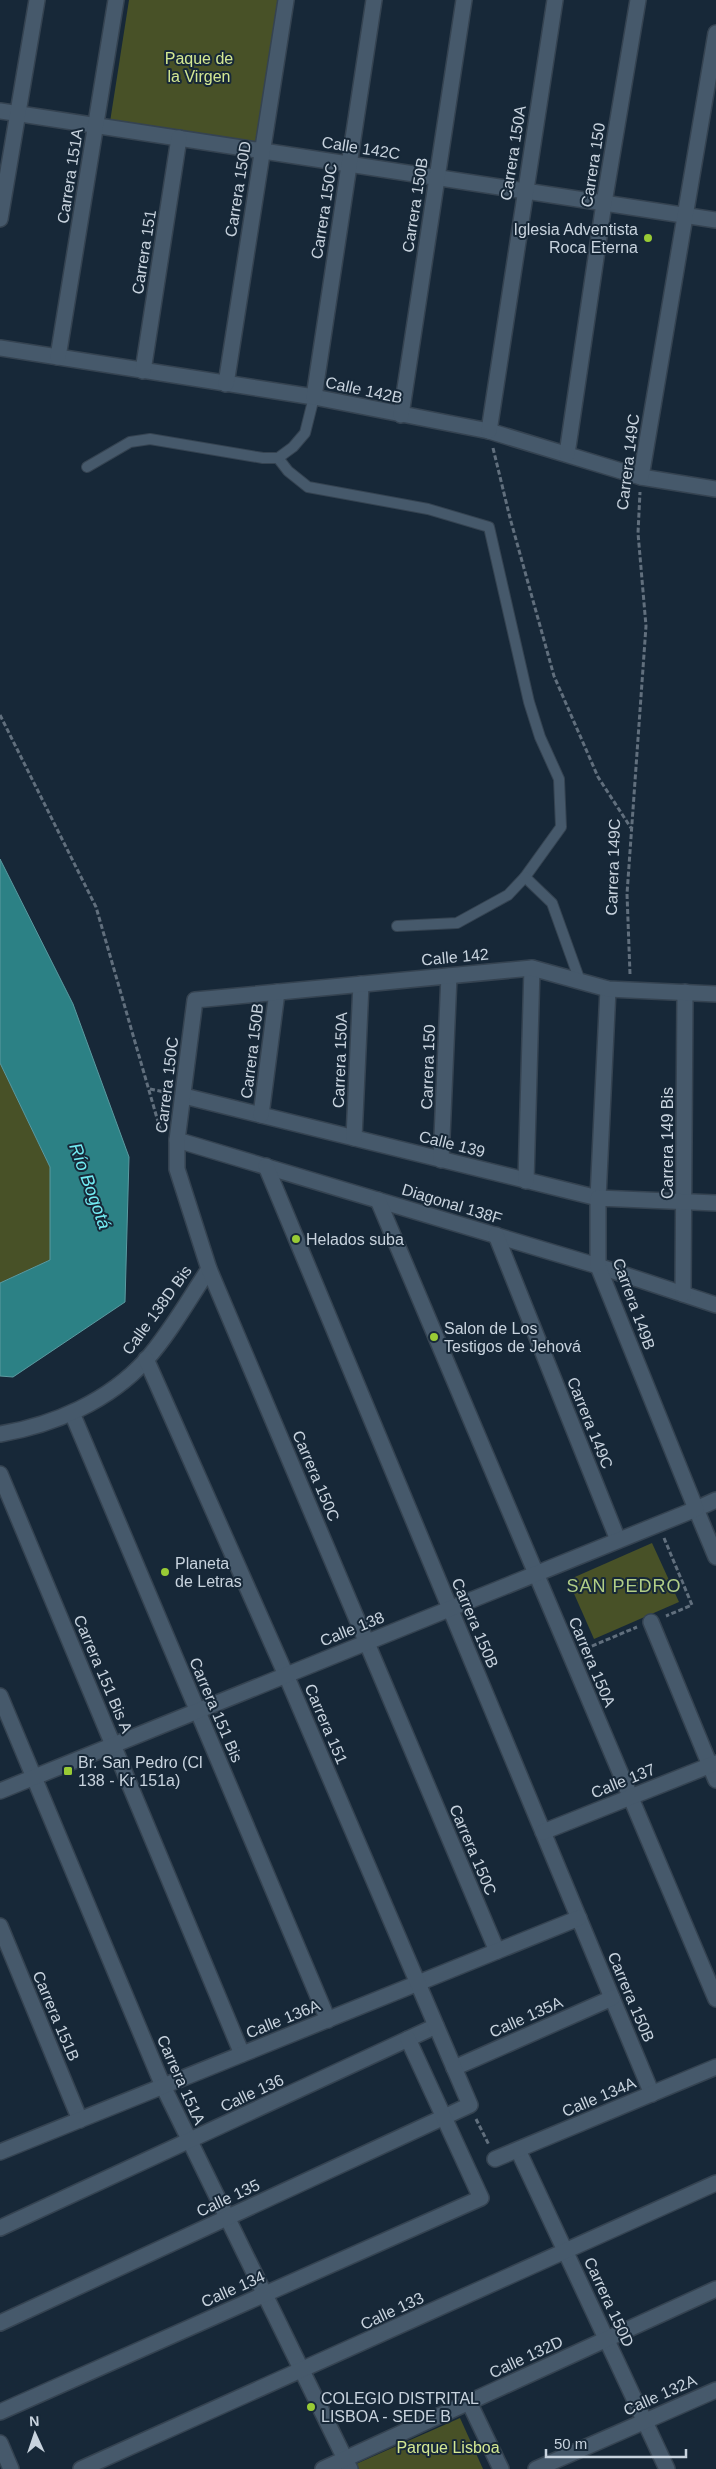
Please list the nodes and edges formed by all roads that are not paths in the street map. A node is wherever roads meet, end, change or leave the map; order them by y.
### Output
1 (37, 0) edge
2 (116, 0) edge
3 (286, 0) edge
4 (374, 0) edge
5 (464, 0) edge
6 (554, 0) edge
7 (638, 0) edge
8 (716, 33) edge
9 (0, 111) edge
10 (20, 114) junction
11 (96, 126) junction
12 (179, 138) junction
13 (262, 151) junction
14 (349, 164) junction
15 (437, 178) junction
16 (525, 191) junction
17 (604, 203) junction
18 (685, 215) junction
19 (0, 219) edge
20 (716, 220) edge
21 (0, 348) edge
22 (58, 357) junction
23 (143, 371) junction
24 (226, 384) junction
25 (314, 397) junction
26 (401, 415) junction
27 (489, 431) junction
28 (567, 454) junction
29 (278, 458) junction
30 (87, 467) dead end
31 (641, 476) junction
32 (716, 489) edge
33 (525, 877) junction
34 (398, 926) dead end
35 (532, 968) junction
36 (449, 976) junction
37 (580, 981) junction
38 (360, 984) junction
39 (608, 989) junction
40 (277, 992) junction
41 (685, 992) junction
42 (716, 994) edge
43 (195, 1000) joint
44 (184, 1096) junction
45 (261, 1115) junction
46 (354, 1138) junction
47 (170, 1140) junction
48 (441, 1160) junction
49 (266, 1166) junction
50 (526, 1180) junction
51 (598, 1198) junction
52 (378, 1200) junction
53 (684, 1202) junction
54 (716, 1203) edge
55 (496, 1236) junction
56 (598, 1266) junction
57 (208, 1269) junction
58 (683, 1294) junction
59 (714, 1308) edge
60 (146, 1359) junction
61 (72, 1413) junction
62 (0, 1434) edge
63 (0, 1474) edge
64 (716, 1500) edge
65 (696, 1509) junction
66 (618, 1540) junction
67 (716, 1557) edge
68 (536, 1574) junction
69 (450, 1608) junction
70 (651, 1622) road end
71 (367, 1642) junction
72 (286, 1675) junction
73 (0, 1696) edge
74 (198, 1710) junction
75 (113, 1745) junction
76 (713, 1764) edge
77 (34, 1777) junction
78 (716, 1780) edge
79 (0, 1791) edge
80 (630, 1797) junction
81 (543, 1832) junction
82 (579, 1918) junction
83 (0, 1926) edge
84 (497, 1951) junction
85 (418, 1984) junction
86 (612, 1998) junction
87 (716, 1999) edge
88 (328, 2020) junction
89 (436, 2026) junction
90 (408, 2039) junction
91 (242, 2054) junction
92 (716, 2067) edge
93 (454, 2068) junction
94 (163, 2086) junction
95 (652, 2094) junction
96 (470, 2105) joint
97 (444, 2116) junction
98 (80, 2120) junction
99 (190, 2141) junction
100 (518, 2150) junction
101 (0, 2152) edge
102 (495, 2159) road end
103 (716, 2183) edge
104 (227, 2217) junction
105 (0, 2228) edge
106 (566, 2251) junction
107 (716, 2289) edge
108 (264, 2294) junction
109 (0, 2323) edge
110 (606, 2339) junction
111 (303, 2371) junction
112 (716, 2390) edge
113 (469, 2402) junction
114 (0, 2412) edge
115 (645, 2421) junction
116 (0, 2443) edge
117 (348, 2464) edge
118 (12, 2469) edge
119 (81, 2469) edge
120 (323, 2469) edge
121 (501, 2469) edge
122 (536, 2469) edge
123 (667, 2469) edge

1 - 10 street
2 - 11 street, Carrera 151A
3 - 13 street, Carrera 150D
4 - 14 street, Carrera 150C
5 - 15 street, Carrera 150B
6 - 16 street, Carrera 150A
7 - 17 street, Carrera 150
8 - 18 street, Carrera 149C
9 - 10 street, Calle 142C
10 - 11 street, Calle 142C
10 - 19 street
11 - 12 street, Calle 142C
11 - 22 street, Carrera 151A
12 - 13 street, Calle 142C
12 - 23 street, Carrera 151
13 - 14 street, Calle 142C
13 - 24 street, Carrera 150D
14 - 15 street, Calle 142C
14 - 25 street, Carrera 150C
15 - 16 street, Calle 142C
15 - 26 street, Carrera 150B
16 - 17 street, Calle 142C
16 - 27 street, Carrera 150A
17 - 18 street, Calle 142C
17 - 28 street, Carrera 150
18 - 20 street, Calle 142C
18 - 31 street, Carrera 149C
21 - 22 street, Calle 142B
22 - 23 street, Calle 142B
23 - 24 street, Calle 142B
24 - 25 street, Calle 142B
25 - 26 street, Calle 142B
25 - 29 lane
26 - 27 street, Calle 142B
27 - 28 street, Calle 142B
28 - 31 street, Calle 142B
29 - 30 lane
29 - 33 lane
31 - 32 street, Calle 142B
33 - 34 lane
33 - 37 lane
35 - 36 street, Calle 142
35 - 37 street, Calle 142
35 - 50 street
36 - 38 street, Calle 142
36 - 48 street, Carrera 150
37 - 39 street, Calle 142
38 - 40 street, Calle 142
38 - 46 street, Carrera 150A
39 - 41 street, Calle 142
39 - 51 street, Carrera 149B
40 - 43 street, Calle 142
40 - 45 street, Carrera 150B
41 - 42 street, Calle 142
41 - 53 street, Carrera 149 Bis
43 - 44 street, Carrera 150C
44 - 45 street, Calle 139
44 - 47 street, Carrera 150C
45 - 46 street, Calle 139
46 - 48 street, Calle 139
47 - 49 street, Diagonal 138F
47 - 57 street, Carrera 150C
48 - 50 street, Calle 139
49 - 52 street, Diagonal 138F
49 - 69 street, Carrera 150B
50 - 51 street, Calle 139
51 - 53 street, Calle 139
51 - 56 street, Carrera 149B
52 - 55 street, Diagonal 138F
52 - 68 street, Carrera 150A
53 - 54 street, Calle 139
53 - 58 street, Carrera 149 Bis
55 - 56 street, Diagonal 138F
55 - 66 street, Carrera 149C
56 - 58 street, Diagonal 138F
56 - 65 street, Carrera 149B
57 - 60 street, Calle 138D Bis
57 - 71 street, Carrera 150C
58 - 59 street, Diagonal 138F
60 - 61 street, Calle 138D Bis
60 - 72 street, Carrera 151
61 - 62 street, Calle 138D Bis
61 - 74 street, Carrera 151 Bis
63 - 75 street, Carrera 151 Bis A
64 - 65 street, Calle 138
65 - 66 street, Calle 138
65 - 67 street, Carrera 149B
66 - 68 street, Calle 138
68 - 69 street, Calle 138
68 - 80 street, Carrera 150A
69 - 71 street, Calle 138
69 - 81 street, Carrera 150B
70 - 76 street
71 - 72 street, Calle 138
71 - 84 street, Carrera 150C
72 - 74 street, Calle 138
72 - 85 street, Carrera 151
73 - 77 street, Carrera 151A
74 - 75 street, Calle 138
74 - 88 street, Carrera 151 Bis
75 - 77 street, Calle 138
75 - 91 street, Carrera 151 Bis A
76 - 78 street
76 - 80 street, Calle 137
77 - 79 street, Calle 138
77 - 94 street, Carrera 151A
80 - 81 street, Calle 137
80 - 87 street, Carrera 150A
81 - 82 street, Carrera 150B
82 - 84 street, Calle 136A
82 - 86 street, Carrera 150B
83 - 98 street, Carrera 151B
84 - 85 street, Calle 136A
85 - 88 street, Calle 136A
85 - 89 street, Carrera 151
86 - 93 street, Calle 135A
86 - 95 street, Carrera 150B
88 - 91 street, Calle 136A
89 - 90 street, Calle 136
89 - 93 street, Carrera 151
90 - 97 street
90 - 99 street, Calle 136
91 - 94 street, Calle 136A
92 - 95 street, Calle 134A
93 - 96 street, Carrera 151
94 - 98 street, Calle 136A
94 - 99 street, Carrera 151A
95 - 100 street, Calle 134A
96 - 97 street, Calle 135
97 - 104 street, Calle 135
97 - 108 street, Calle 134
98 - 101 street, Calle 136A
99 - 104 street, Carrera 151A
99 - 105 street, Calle 136
100 - 102 street, Calle 134A
100 - 106 street, Carrera 150D
103 - 106 street, Calle 133
104 - 108 street, Carrera 151A
104 - 109 street, Calle 135
106 - 110 street, Carrera 150D
106 - 111 street, Calle 133
107 - 110 street, Calle 132D
108 - 111 street, Carrera 151A
108 - 114 street, Calle 134
110 - 113 street, Calle 132D
110 - 115 street, Carrera 150D
111 - 117 street, Carrera 151A
111 - 119 street, Calle 133
112 - 115 street, Calle 132A
113 - 117 street, Calle 132D
113 - 121 street
115 - 122 street, Calle 132A
115 - 123 street, Carrera 150D
116 - 118 street
117 - 120 street, Calle 132D

